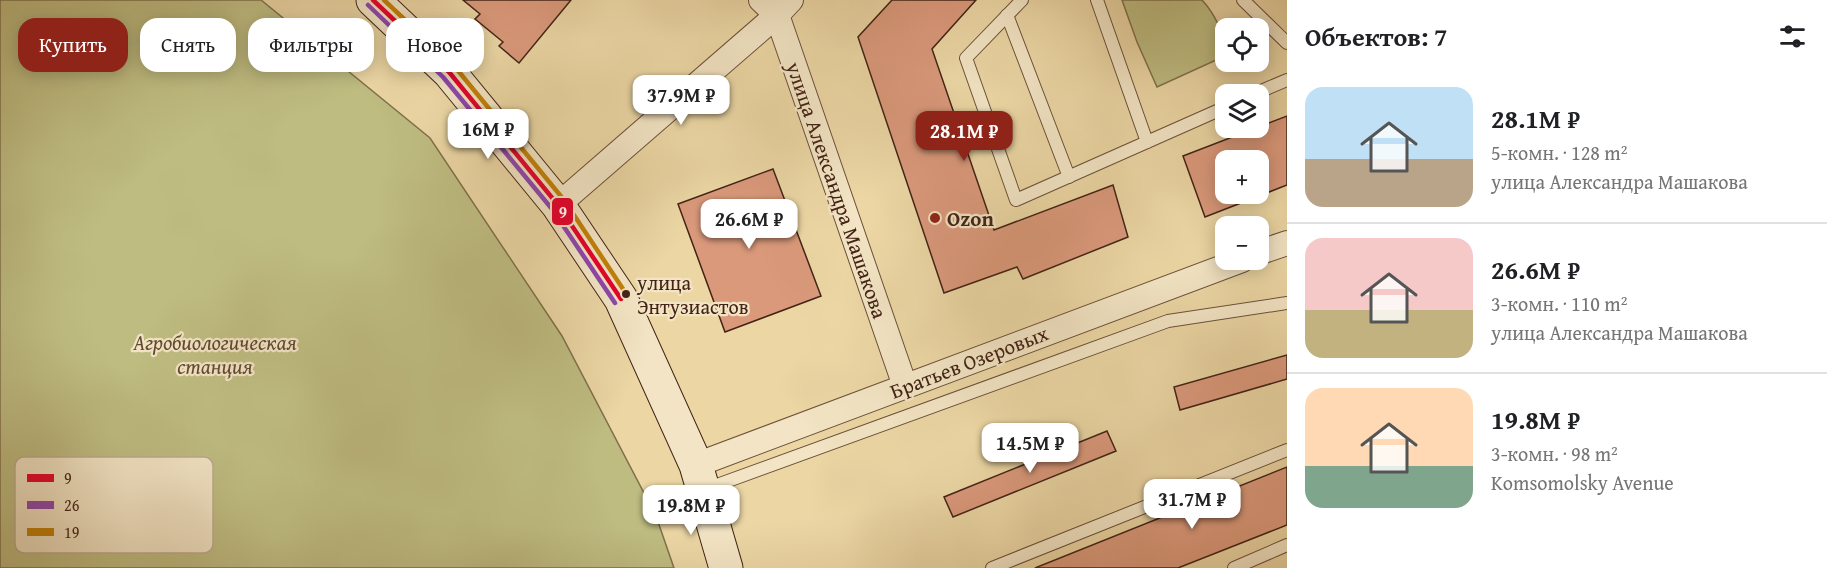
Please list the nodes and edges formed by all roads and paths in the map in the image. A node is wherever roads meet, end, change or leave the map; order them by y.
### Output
1 (373, 0) edge
2 (1022, 0) edge
3 (1097, 0) edge
4 (1243, 0) edge
5 (776, 5) edge
6 (1007, 15) junction
7 (1287, 43) edge
8 (1287, 80) edge
9 (1269, 88) edge
10 (1215, 112) edge
11 (1147, 142) junction
12 (1069, 177) junction
13 (558, 205) junction
14 (1287, 243) edge
15 (1269, 249) edge
16 (1215, 270) edge
17 (1287, 303) edge
18 (905, 386) junction
19 (1287, 450) edge
20 (700, 477) junction
21 (1287, 545) edge
22 (726, 568) edge
23 (993, 568) edge
24 (1234, 568) edge

1 - 13 street
2 - 6 lane
3 - 11 lane
4 - 7 lane
5 - 13 street
5 - 18 street, улица Александра Машакова
6 - 12 lane
6 - 12 lane
8 - 9 lane
10 - 11 lane
11 - 12 lane
13 - 20 street
14 - 15 street
16 - 18 street, Братьев Озеровых
17 - 20 lane
18 - 20 street, Братьев Озеровых
19 - 23 lane
20 - 22 street
21 - 24 lane

